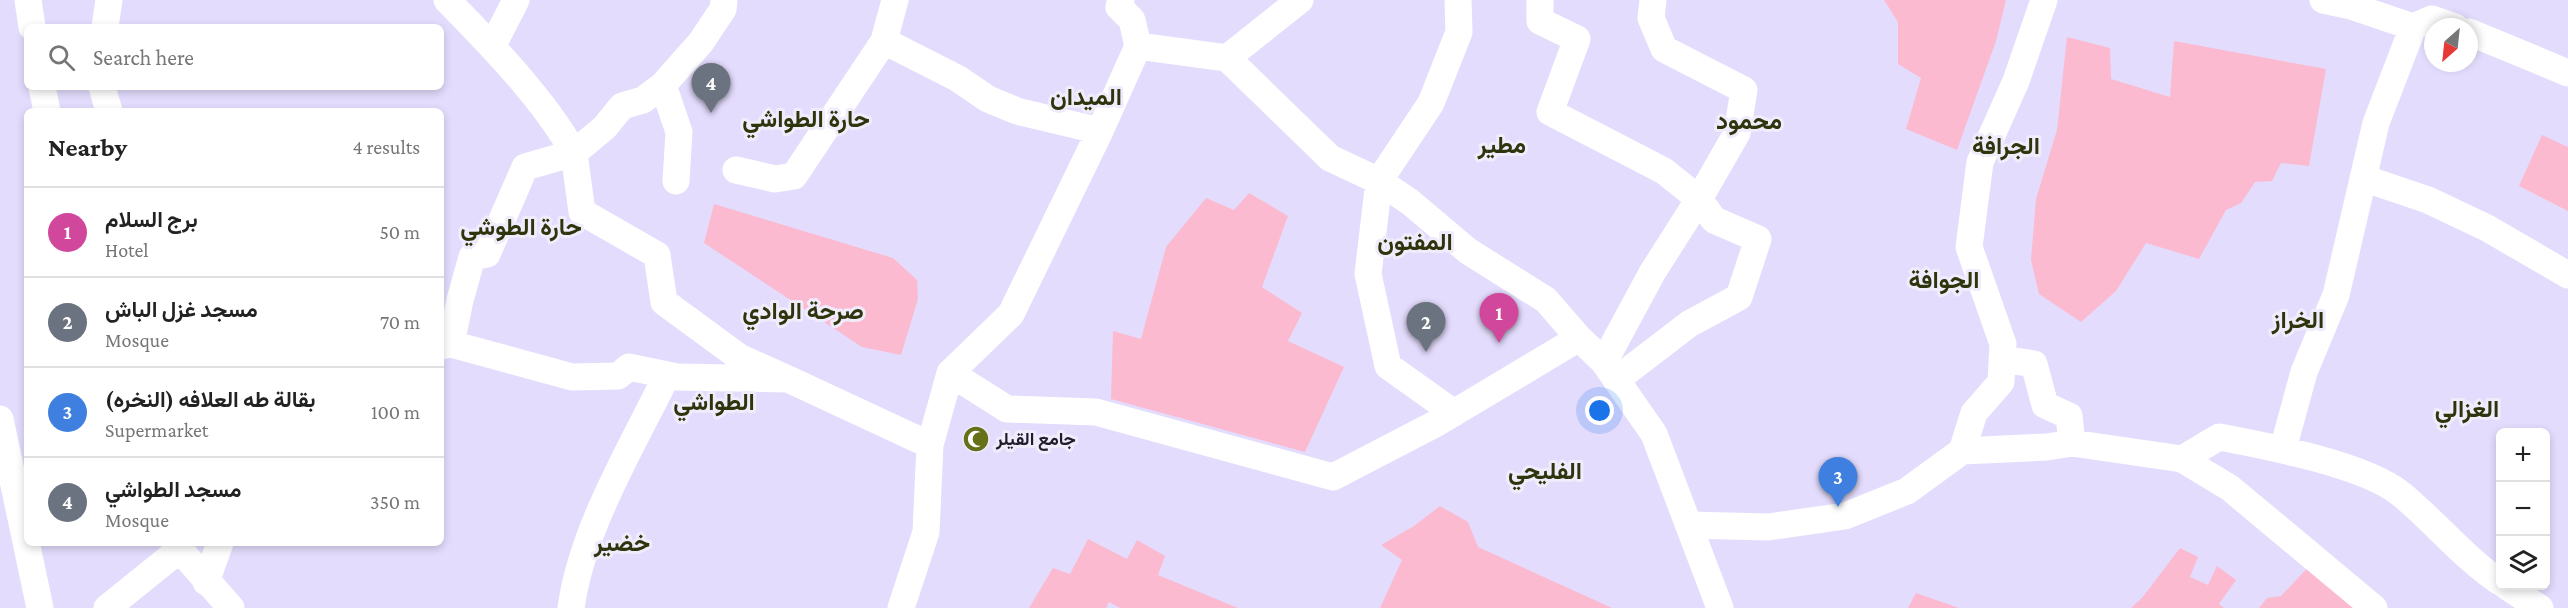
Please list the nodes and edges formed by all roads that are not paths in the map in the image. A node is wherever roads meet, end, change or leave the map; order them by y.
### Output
1 (28, 0) edge
2 (110, 0) edge
3 (447, 0) edge
4 (516, 0) edge
5 (724, 0) edge
6 (895, 0) edge
7 (1121, 0) edge
8 (1300, 0) edge
9 (1458, 0) edge
10 (1540, 0) edge
11 (1653, 0) edge
12 (2044, 0) edge
13 (2323, 0) edge
14 (2424, 22) edge
15 (32, 24) edge
16 (106, 24) edge
17 (2413, 27) junction
18 (2478, 36) edge
19 (884, 41) junction
20 (1138, 46) junction
21 (492, 47) junction
22 (1227, 58) junction
23 (2568, 73) edge
24 (663, 85) junction
25 (43, 90) edge
26 (103, 90) edge
27 (46, 108) edge
28 (108, 108) edge
29 (1100, 131) junction
30 (574, 153) junction
31 (736, 170) dead end
32 (2363, 178) junction
33 (676, 181) dead end
34 (1379, 181) junction
35 (1699, 199) junction
36 (2568, 275) edge
37 (1579, 338) junction
38 (446, 345) edge
39 (2002, 359) junction
40 (1610, 371) junction
41 (950, 373) junction
42 (667, 375) junction
43 (788, 379) junction
44 (1454, 413) junction
45 (0, 419) edge
46 (2072, 443) junction
47 (930, 445) junction
48 (2283, 449) junction
49 (1962, 451) junction
50 (2182, 459) junction
51 (1689, 525) junction
52 (24, 532) edge
53 (27, 546) edge
54 (176, 546) edge
55 (219, 546) edge
56 (2496, 578) edge
57 (206, 582) junction
58 (2513, 590) edge
59 (40, 608) edge
60 (107, 608) edge
61 (231, 608) edge
62 (571, 608) edge
63 (901, 608) edge
64 (1720, 608) edge
65 (2374, 608) edge
66 (2540, 608) edge

1 - 15 street
2 - 16 street
3 - 21 street
4 - 21 street
5 - 24 street
6 - 19 street
7 - 20 street
8 - 22 street
9 - 34 street
10 - 35 street
11 - 35 street
12 - 39 street
13 - 17 street
14 - 17 street
17 - 32 street
18 - 23 street
19 - 29 street
19 - 31 street
20 - 22 street
20 - 29 street
21 - 30 street
22 - 34 street
24 - 30 street
24 - 33 street
25 - 27 street
26 - 28 street
29 - 41 street
30 - 38 street
30 - 43 street
32 - 36 street
32 - 48 street
34 - 37 street
34 - 44 street
35 - 40 street
35 - 40 street
37 - 40 street
37 - 44 street
38 - 42 street
39 - 46 street
39 - 49 street
40 - 51 street
41 - 44 street
41 - 47 street
42 - 43 street
42 - 62 street
43 - 47 street
45 - 52 street
46 - 49 street
46 - 50 street
47 - 63 street
48 - 50 street
48 - 56 street
49 - 51 street
50 - 65 street
51 - 64 street
53 - 59 street
54 - 57 street
54 - 60 street
55 - 57 street
57 - 61 street
58 - 66 street

